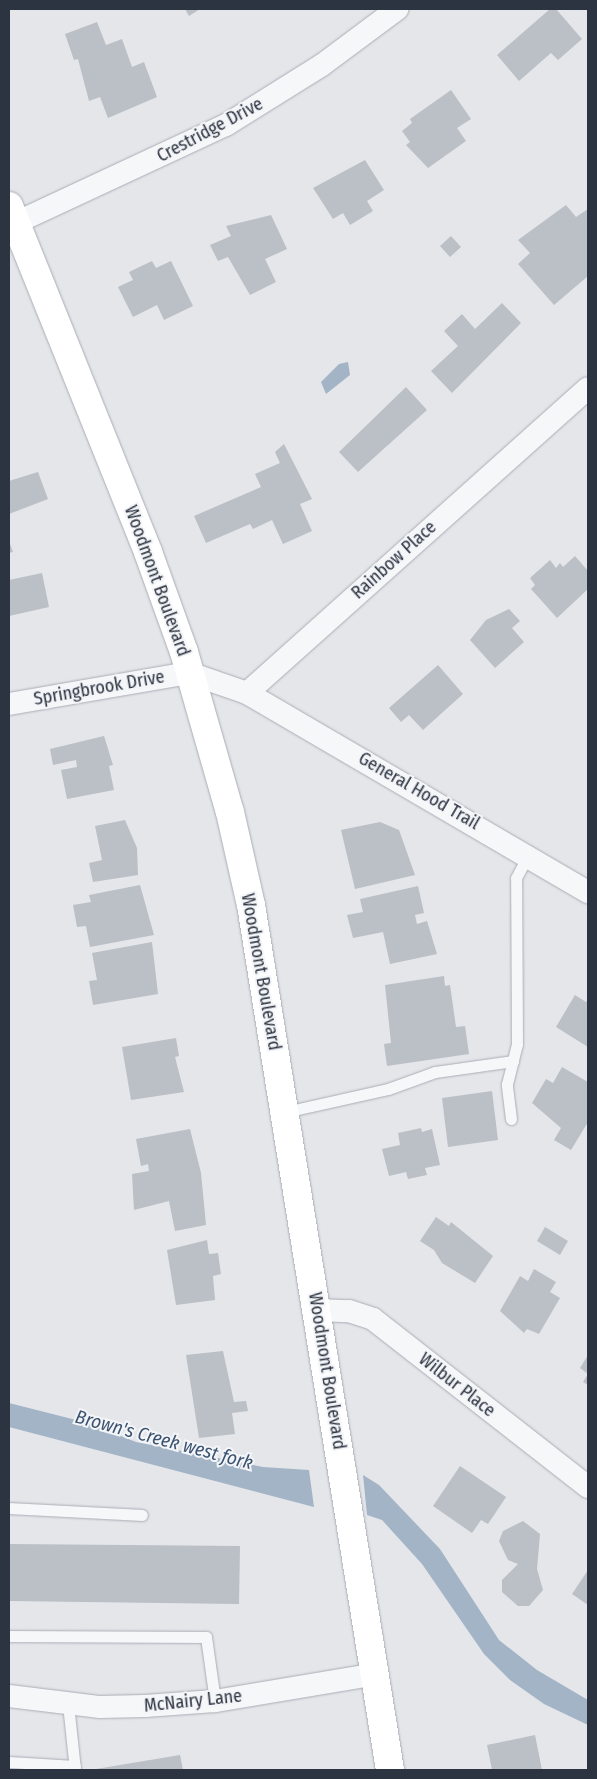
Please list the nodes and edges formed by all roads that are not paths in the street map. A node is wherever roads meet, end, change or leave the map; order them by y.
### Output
1 (397, 9) edge
2 (11, 218) edge
3 (588, 388) edge
4 (189, 673) junction
5 (248, 693) junction
6 (9, 704) edge
7 (530, 854) junction
8 (588, 892) edge
9 (513, 1061) junction
10 (285, 1112) junction
11 (511, 1119) dead end
12 (316, 1310) junction
13 (588, 1487) edge
14 (9, 1508) edge
15 (142, 1515) dead end
16 (9, 1636) edge
17 (376, 1674) junction
18 (9, 1696) edge
19 (215, 1701) junction
20 (68, 1704) junction
21 (9, 1762) edge
22 (75, 1768) edge
23 (390, 1770) edge

1 - 2 street, Crestridge Drive
2 - 4 main road, Woodmont Boulevard
3 - 5 street, Rainbow Place
4 - 5 street
4 - 6 street, Springbrook Drive
4 - 10 main road, Woodmont Boulevard
5 - 7 street, General Hood Trail
7 - 8 street, General Hood Trail
7 - 9 lane
9 - 10 lane
9 - 11 lane
10 - 12 main road, Woodmont Boulevard
12 - 13 street, Wilbur Place
12 - 17 main road, Woodmont Boulevard
14 - 15 lane
16 - 19 lane
17 - 19 street, McNairy Lane
17 - 23 main road, Woodmont Boulevard
18 - 20 street, McNairy Lane
19 - 20 street, McNairy Lane
20 - 22 lane
21 - 22 lane

